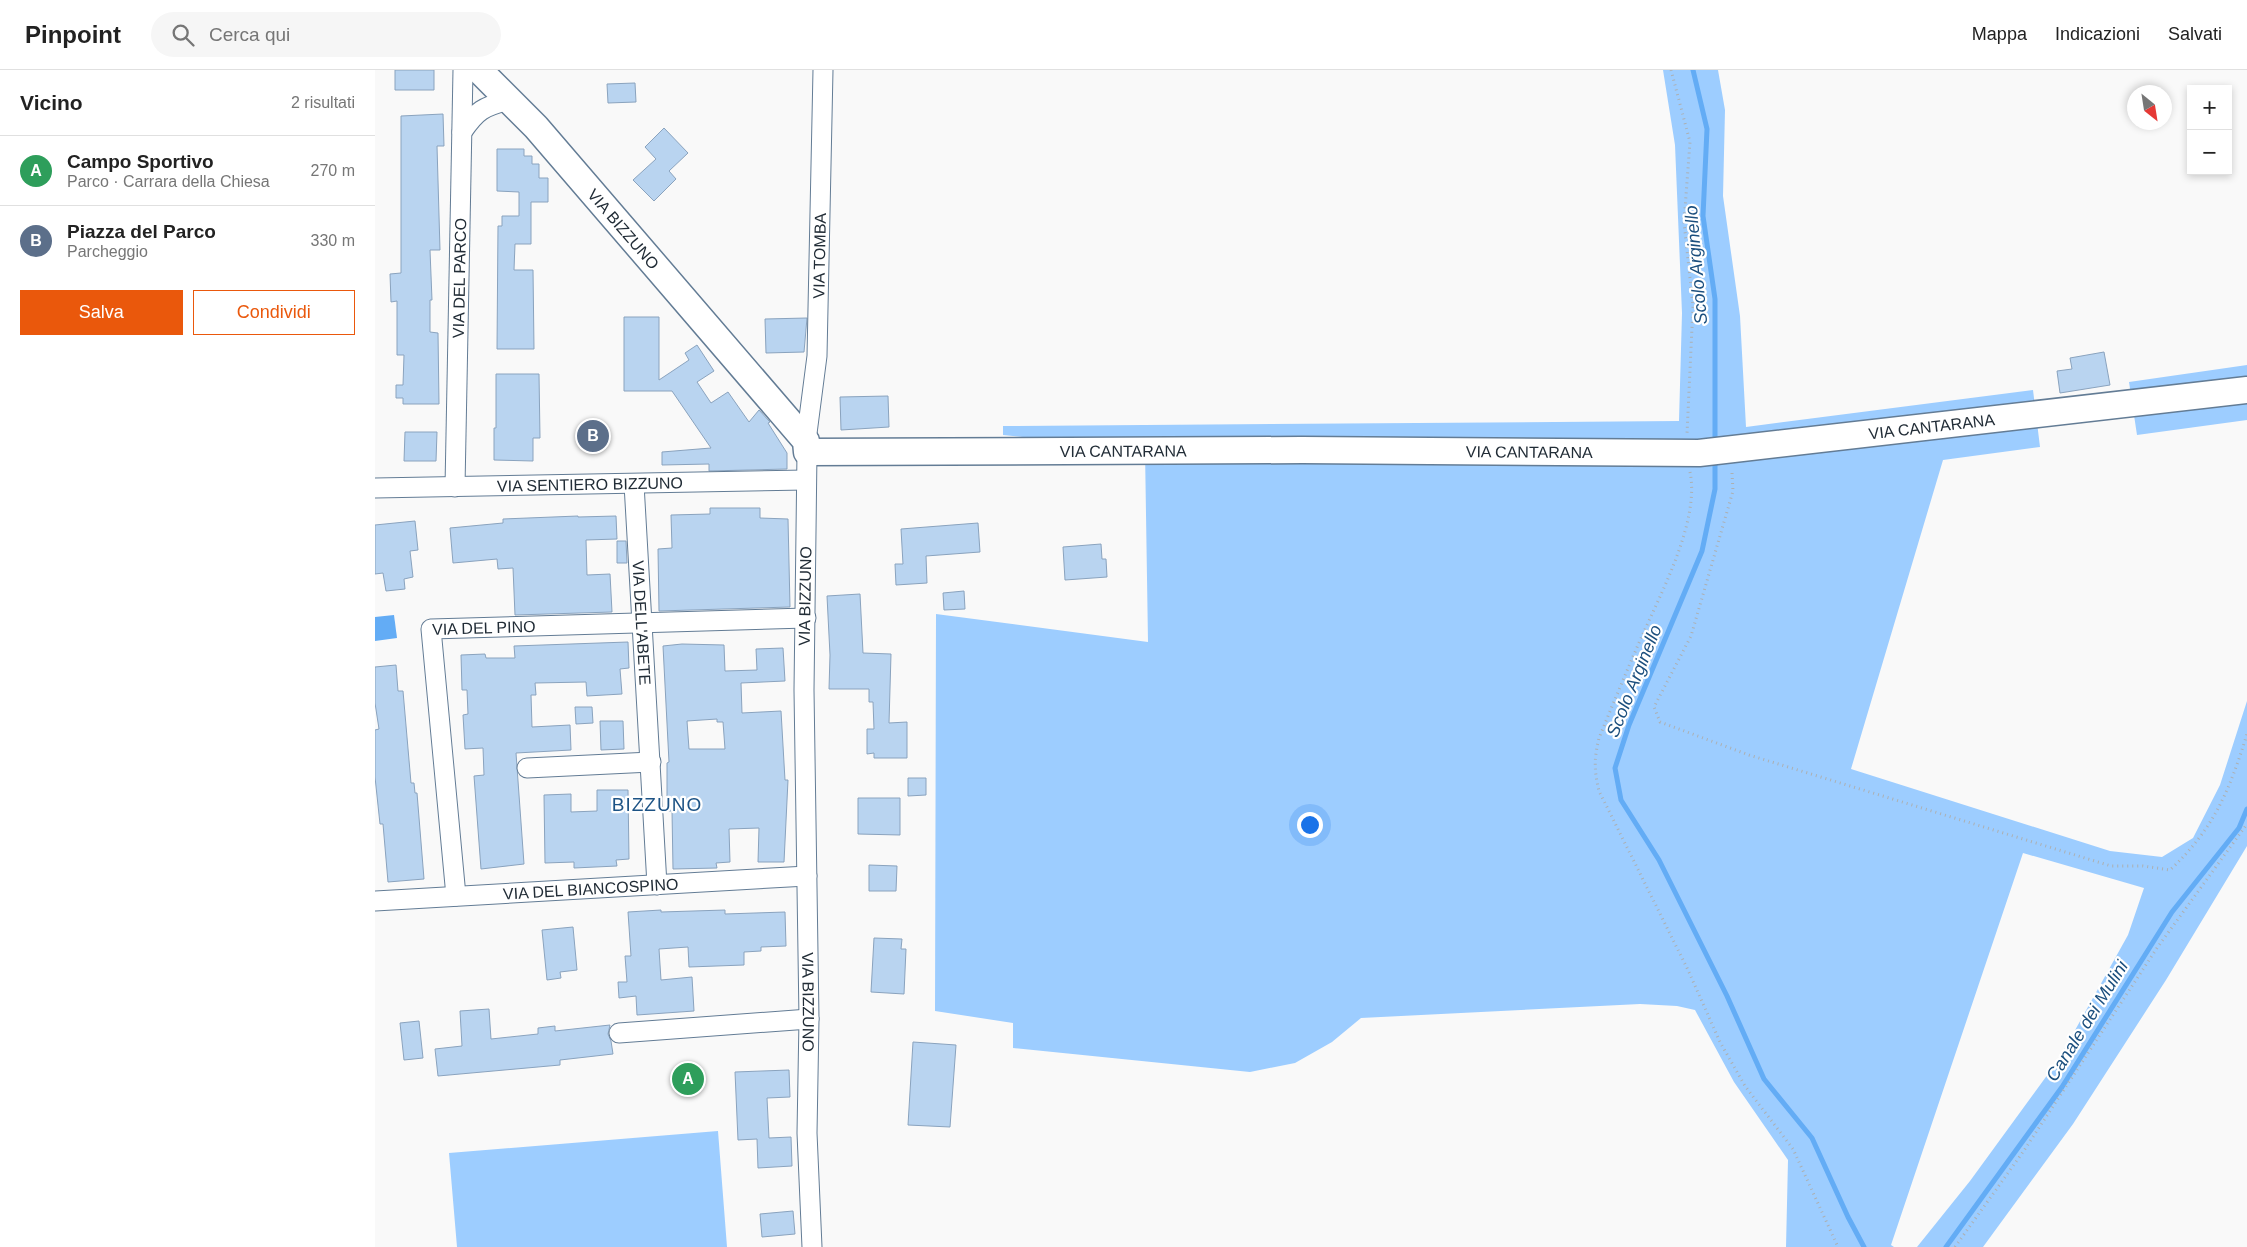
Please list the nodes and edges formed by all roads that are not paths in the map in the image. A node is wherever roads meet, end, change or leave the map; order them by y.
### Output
1 (463, 70) edge
2 (479, 70) edge
3 (823, 70) edge
4 (509, 100) junction
5 (462, 132) junction
6 (2247, 390) edge
7 (806, 446) junction
8 (806, 480) junction
9 (634, 484) junction
10 (455, 486) junction
11 (375, 488) edge
12 (805, 618) junction
13 (644, 624) junction
14 (651, 762) junction
15 (527, 768) dead end
16 (807, 876) junction
17 (657, 885) junction
18 (456, 896) junction
19 (375, 901) edge
20 (809, 1019) junction
21 (619, 1033) dead end
22 (812, 1247) edge

1 - 5 street, VIA DEL PARCO
2 - 4 street, VIA BIZZUNO
3 - 7 street, VIA TOMBA
4 - 5 street
4 - 7 street, VIA BIZZUNO
5 - 10 street, VIA DEL PARCO
6 - 7 street, VIA CANTARANA
7 - 8 street, VIA BIZZUNO
8 - 9 street, VIA SENTIERO BIZZUNO
8 - 12 street, VIA BIZZUNO
9 - 10 street, VIA SENTIERO BIZZUNO
9 - 13 street, VIA DELL'ABETE
10 - 11 street, VIA SENTIERO BIZZUNO
12 - 13 street, VIA DEL PINO
12 - 16 street, VIA BIZZUNO
13 - 14 street, VIA DELL'ABETE
13 - 18 street, VIA DEL PINO
14 - 15 street
14 - 17 street, VIA DELL'ABETE
16 - 17 street, VIA DEL BIANCOSPINO
16 - 20 street, VIA BIZZUNO
17 - 18 street, VIA DEL BIANCOSPINO
18 - 19 street, VIA DEL BIANCOSPINO
20 - 21 street
20 - 22 street, VIA BIZZUNO

